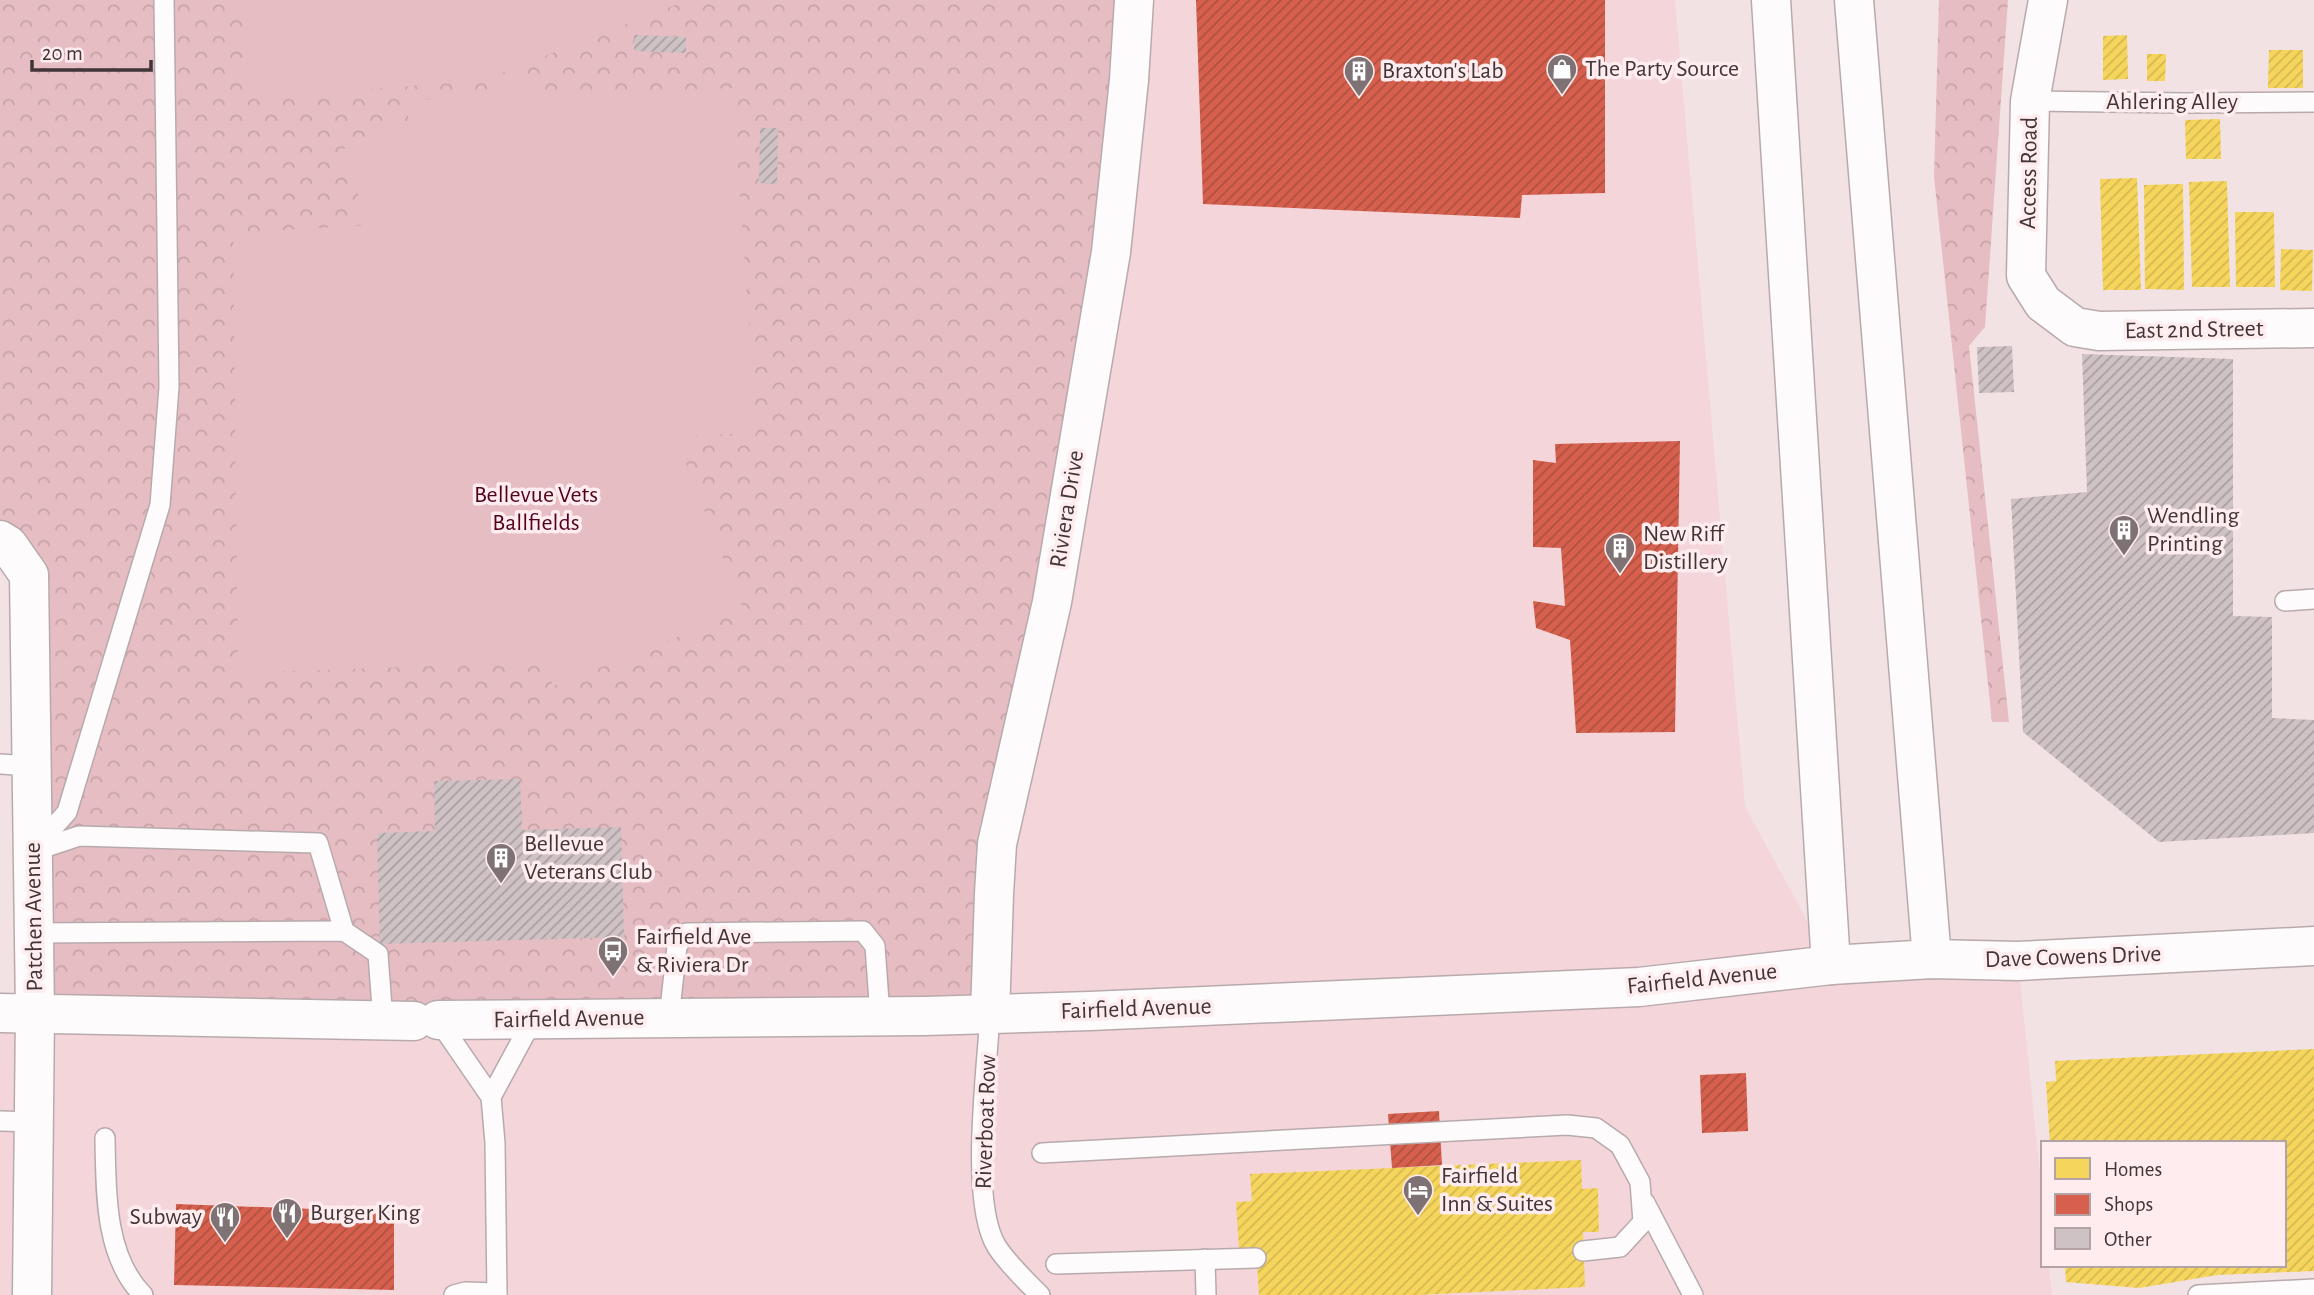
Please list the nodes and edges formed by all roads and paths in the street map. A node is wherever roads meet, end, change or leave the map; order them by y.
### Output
1 (164, 0) edge
2 (1134, 0) edge
3 (1771, 0) edge
4 (1853, 0) edge
5 (2048, 0) edge
6 (2030, 101) junction
7 (2314, 102) edge
8 (2075, 327) joint
9 (2314, 328) edge
10 (4, 542) edge
11 (2314, 598) edge
12 (2285, 601) dead end
13 (15, 765) edge
14 (33, 851) junction
15 (344, 930) junction
16 (34, 933) junction
17 (2314, 946) edge
18 (1932, 959) junction
19 (1831, 965) junction
20 (18, 1013) edge
21 (990, 1014) junction
22 (880, 1016) junction
23 (669, 1018) junction
24 (533, 1019) junction
25 (412, 1021) junction
26 (491, 1097) junction
27 (17, 1121) edge
28 (105, 1138) dead end
29 (1042, 1153) dead end
30 (1642, 1196) junction
31 (1583, 1251) dead end
32 (1256, 1258) dead end
33 (1205, 1259) junction
34 (1056, 1264) dead end
35 (2314, 1289) edge
36 (1032, 1293) edge
37 (496, 1294) edge
38 (32, 1295) edge
39 (143, 1295) edge
40 (454, 1295) edge
41 (1206, 1295) edge
42 (1693, 1295) edge
43 (2198, 1295) edge

1 - 14 lane
2 - 21 main road, Riviera Drive
3 - 19 main road
4 - 18 main road
5 - 6 main road, Access Road
6 - 7 lane, Ahlering Alley
6 - 8 main road, Access Road
8 - 9 main road, East 2nd Street
10 - 13 main road, Patchen Avenue
11 - 12 lane
13 - 14 main road, Patchen Avenue
14 - 15 lane
14 - 16 main road, Patchen Avenue
15 - 16 lane
15 - 25 lane
16 - 20 main road, Patchen Avenue
17 - 18 main road, Dave Cowens Drive
18 - 19 main road, Dave Cowens Drive
19 - 21 main road, Fairfield Avenue
20 - 25 main road, Fairfield Avenue
20 - 27 main road, Patchen Avenue
21 - 22 main road, Fairfield Avenue
21 - 36 lane, Riverboat Row
22 - 23 main road, Fairfield Avenue
22 - 23 lane
23 - 24 main road, Fairfield Avenue
24 - 25 main road, Fairfield Avenue
24 - 26 lane
25 - 26 lane
26 - 37 lane
27 - 38 main road, Patchen Avenue
28 - 39 lane
29 - 30 lane
30 - 31 lane
30 - 42 lane
32 - 33 lane
33 - 34 lane
33 - 41 lane
35 - 43 lane
37 - 40 lane

